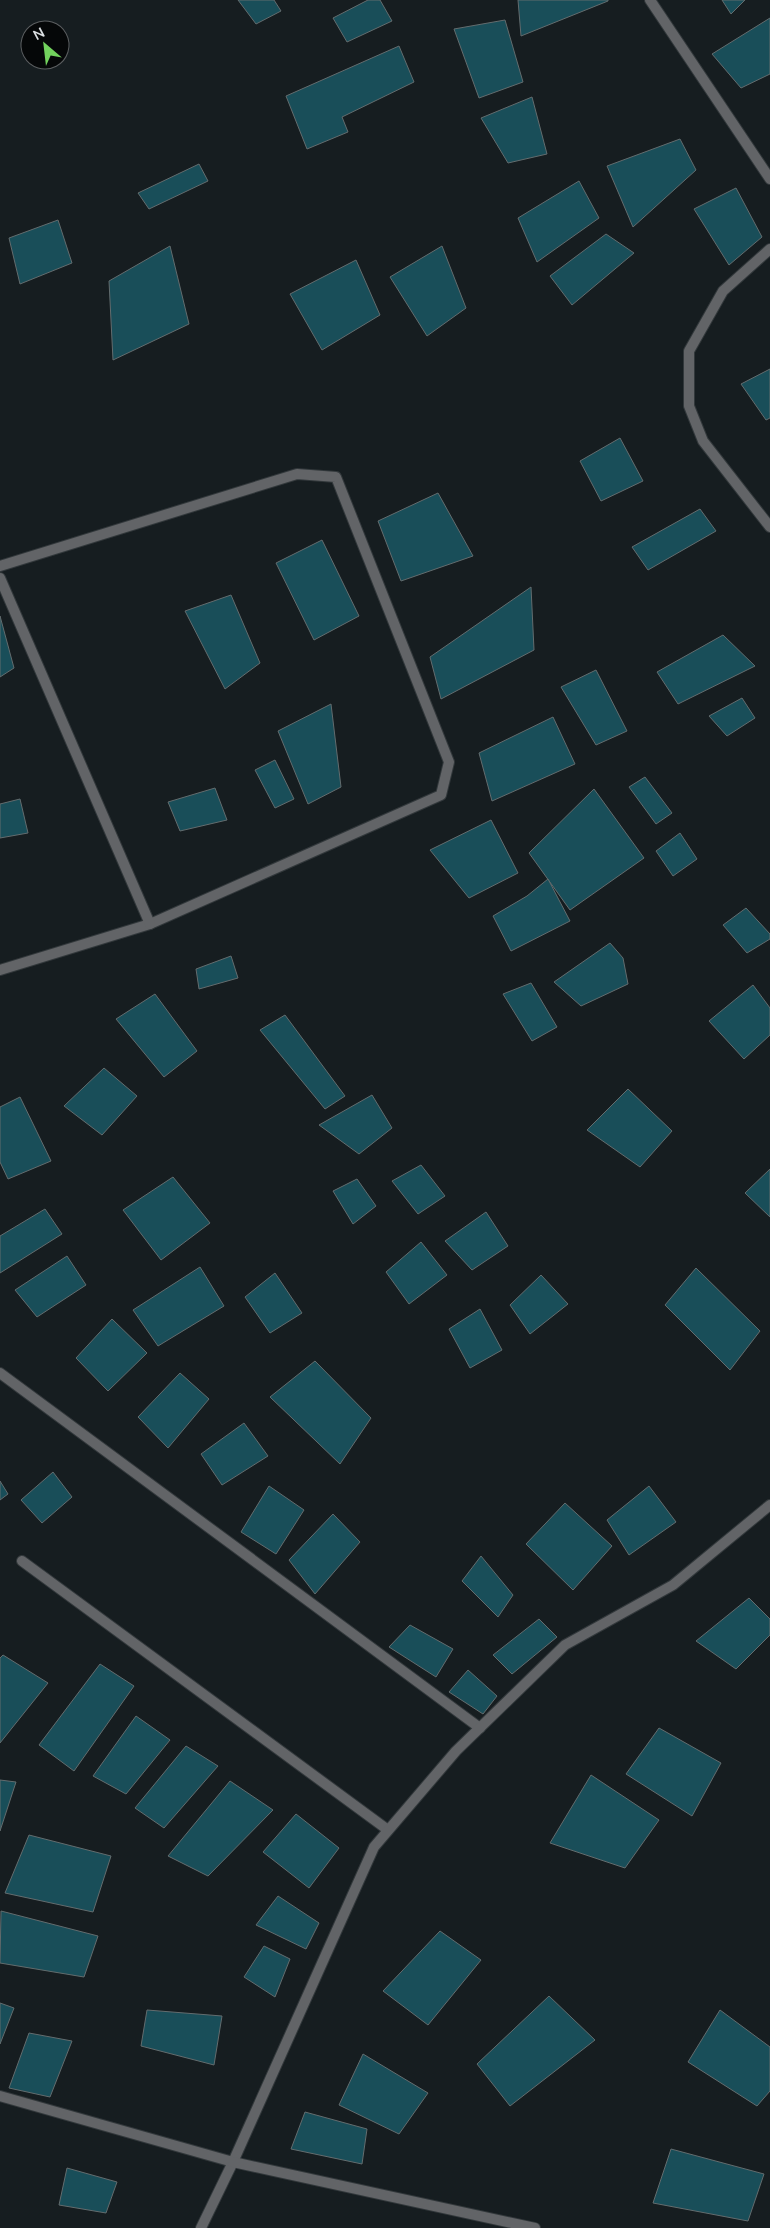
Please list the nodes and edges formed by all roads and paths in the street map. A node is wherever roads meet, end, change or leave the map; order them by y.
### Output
1 (650, 0) edge
2 (770, 179) edge
3 (770, 249) edge
4 (770, 526) edge
5 (0, 566) edge
6 (0, 578) edge
7 (150, 924) junction
8 (0, 970) edge
9 (0, 1373) edge
10 (770, 1505) edge
11 (22, 1561) dead end
12 (480, 1728) junction
13 (388, 1830) junction
14 (0, 2096) edge
15 (233, 2162) junction
16 (202, 2228) edge
17 (535, 2228) edge

1 - 2 street
3 - 4 street
5 - 7 street
6 - 7 street
7 - 8 street
9 - 12 street
10 - 12 street
11 - 13 street
12 - 13 street
13 - 15 street
14 - 15 street
15 - 16 street
15 - 17 street

